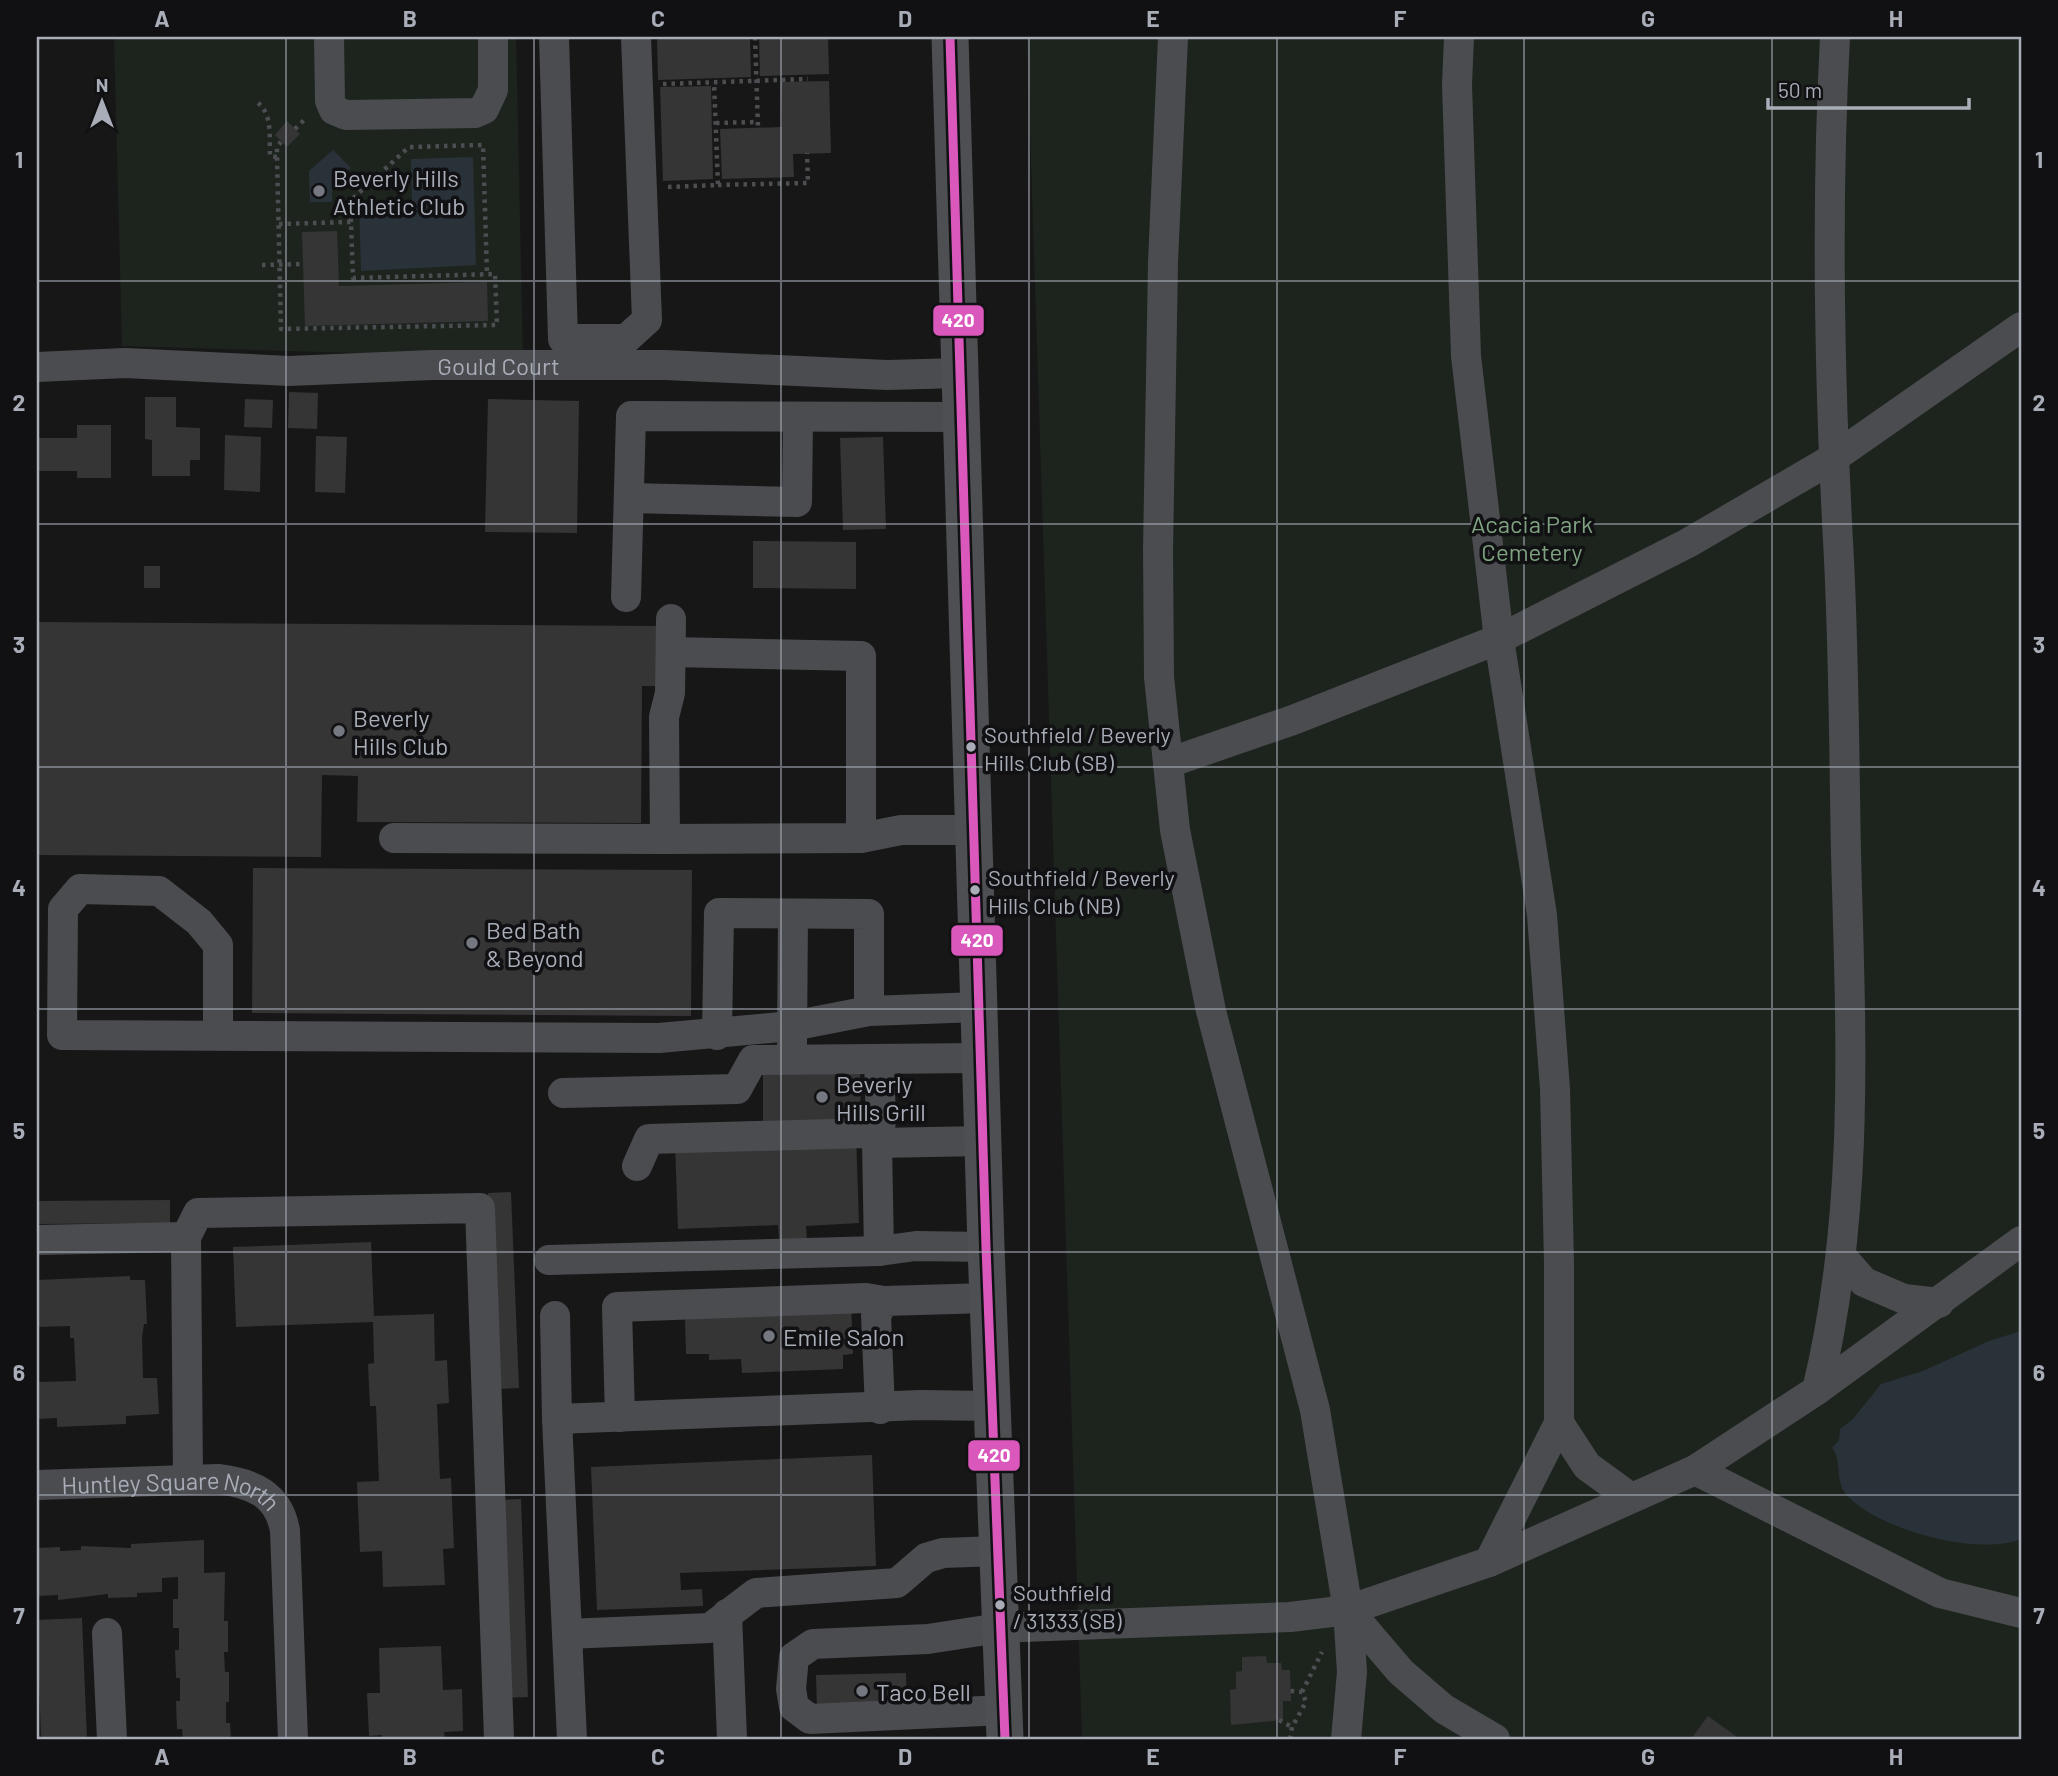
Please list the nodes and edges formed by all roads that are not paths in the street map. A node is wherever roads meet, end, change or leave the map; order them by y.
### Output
1 (328, 37) edge
2 (493, 37) edge
3 (554, 37) edge
4 (636, 37) edge
5 (950, 37) edge
6 (1173, 37) edge
7 (1459, 37) edge
8 (1835, 37) edge
9 (2021, 327) edge
10 (37, 367) edge
11 (960, 373) junction
12 (962, 417) junction
13 (798, 419) junction
14 (1832, 459) junction
15 (629, 498) junction
16 (626, 597) dead end
17 (671, 619) dead end
18 (1499, 639) junction
19 (671, 652) junction
20 (1168, 763) junction
21 (975, 830) junction
22 (394, 838) dead end
23 (861, 838) junction
24 (665, 839) junction
25 (793, 914) junction
26 (979, 1007) junction
27 (869, 1011) junction
28 (792, 1026) junction
29 (717, 1035) junction
30 (218, 1036) junction
31 (981, 1058) junction
32 (793, 1059) junction
33 (879, 1059) junction
34 (563, 1093) dead end
35 (983, 1141) junction
36 (877, 1143) junction
37 (637, 1166) dead end
38 (186, 1237) junction
39 (37, 1240) edge
40 (2021, 1241) edge
41 (986, 1247) junction
42 (879, 1251) junction
43 (1842, 1257) junction
44 (549, 1260) dead end
45 (988, 1298) junction
46 (884, 1301) junction
47 (1939, 1303) junction
48 (555, 1316) dead end
49 (1817, 1390) junction
50 (992, 1406) junction
51 (880, 1409) junction
52 (620, 1417) junction
53 (557, 1419) junction
54 (1559, 1423) junction
55 (1695, 1469) junction
56 (188, 1479) junction
57 (37, 1485) edge
58 (1631, 1498) junction
59 (998, 1551) junction
60 (1489, 1562) junction
61 (1348, 1610) junction
62 (2020, 1610) edge
63 (727, 1614) junction
64 (999, 1628) junction
65 (107, 1633) dead end
66 (567, 1634) junction
67 (1004, 1725) edge
68 (112, 1739) edge
69 (293, 1739) edge
70 (499, 1739) edge
71 (572, 1739) edge
72 (732, 1739) edge
73 (1346, 1739) edge
74 (1495, 1739) edge

1 - 2 street
3 - 4 street
5 - 11 main road
6 - 20 street
7 - 18 street
8 - 14 street
9 - 14 street
10 - 11 street, Gould Court
11 - 12 main road
12 - 13 street
12 - 21 main road
13 - 15 street
13 - 15 street
14 - 18 street
14 - 43 street
15 - 16 street
17 - 19 street
18 - 20 street
18 - 54 street
19 - 23 street
19 - 24 street
20 - 61 street
21 - 23 street
21 - 26 main road
22 - 24 street
23 - 24 street
25 - 27 street
25 - 28 street
25 - 29 street
26 - 27 street
26 - 31 main road
27 - 28 street
28 - 29 street
28 - 32 street
29 - 30 street
30 - 30 street
31 - 33 street
31 - 35 main road
32 - 33 street
32 - 34 street
33 - 36 street
35 - 36 street
35 - 41 main road
36 - 37 street
36 - 42 street
38 - 39 street
38 - 56 street
38 - 70 street
40 - 47 street
41 - 42 street
41 - 45 main road
42 - 44 street
43 - 47 street
43 - 49 street
45 - 46 street
45 - 50 main road
46 - 51 street
46 - 52 street
47 - 49 street
48 - 53 street
49 - 55 street
50 - 51 street
50 - 59 main road
51 - 52 street
52 - 53 street
53 - 66 street
54 - 58 street
54 - 60 street
55 - 58 street
55 - 62 street
56 - 57 street, Huntley Square North
56 - 69 street, Huntley Square North
58 - 60 street
59 - 63 street
59 - 64 main road
60 - 61 street
61 - 64 street
61 - 73 street
61 - 74 street
63 - 66 street
63 - 72 street
64 - 67 main road
64 - 67 street
65 - 68 street
66 - 71 street

